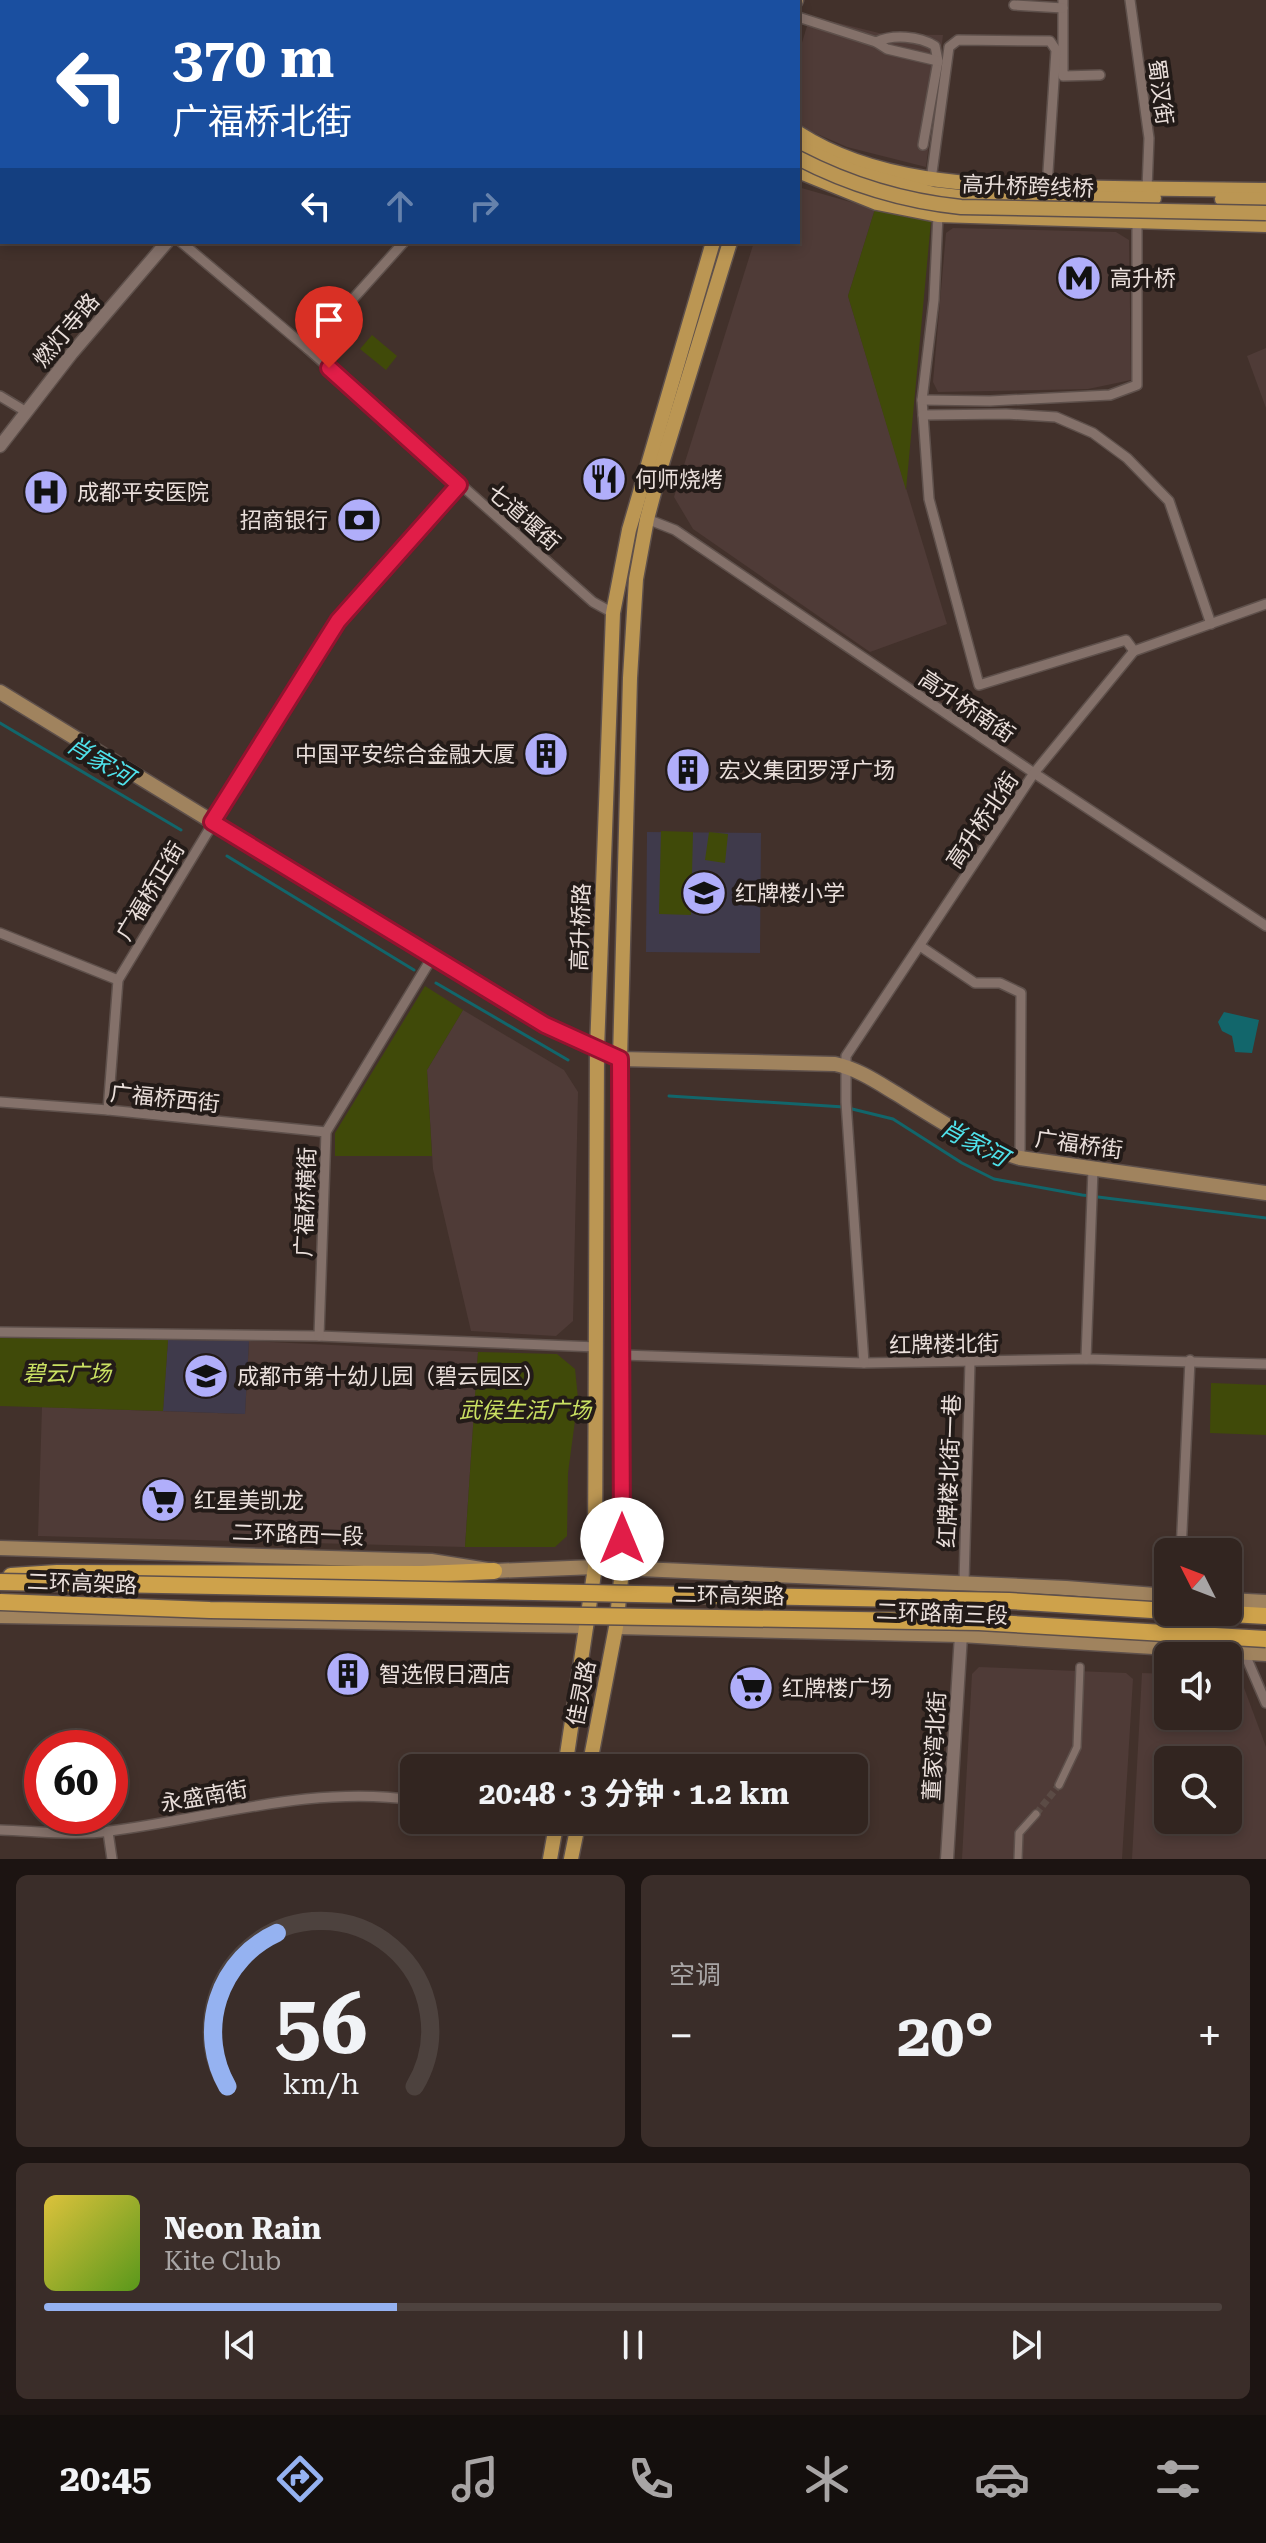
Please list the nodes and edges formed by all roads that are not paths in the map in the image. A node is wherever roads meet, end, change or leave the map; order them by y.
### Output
1 (1130, 0) edge
2 (1063, 4) edge
3 (1014, 5) dead end
4 (800, 18) edge
5 (876, 42) junction
6 (938, 61) junction
7 (1100, 75) dead end
8 (800, 137) edge
9 (923, 145) dead end
10 (800, 159) edge
11 (802, 175) edge
12 (931, 180) junction
13 (1047, 187) junction
14 (1147, 189) junction
15 (1266, 190) edge
16 (1266, 200) edge
17 (1266, 213) edge
18 (938, 215) junction
19 (1137, 221) junction
20 (1266, 225) edge
21 (165, 244) edge
22 (183, 244) edge
23 (402, 244) edge
24 (712, 244) edge
25 (729, 244) edge
26 (308, 349) junction
27 (0, 396) edge
28 (922, 400) junction
29 (25, 411) junction
30 (923, 415) junction
31 (0, 446) edge
32 (459, 485) junction
33 (647, 519) junction
34 (1266, 604) edge
35 (613, 613) junction
36 (1211, 624) junction
37 (1134, 651) junction
38 (0, 692) edge
39 (1034, 773) junction
40 (212, 822) junction
41 (1266, 926) edge
42 (0, 933) edge
43 (920, 946) junction
44 (433, 956) junction
45 (118, 980) junction
46 (597, 1050) junction
47 (620, 1059) junction
48 (844, 1066) junction
49 (0, 1102) edge
50 (108, 1110) junction
51 (326, 1132) junction
52 (1020, 1158) junction
53 (1093, 1169) junction
54 (1266, 1193) edge
55 (0, 1332) edge
56 (319, 1336) junction
57 (597, 1347) junction
58 (622, 1355) junction
59 (1086, 1359) junction
60 (1190, 1360) junction
61 (970, 1361) junction
62 (864, 1363) junction
63 (1266, 1364) edge
64 (1182, 1538) edge
65 (0, 1548) edge
66 (595, 1567) junction
67 (622, 1570) junction
68 (494, 1571) junction
69 (0, 1579) edge
70 (964, 1583) junction
71 (1154, 1595) edge
72 (1242, 1601) edge
73 (0, 1602) edge
74 (1266, 1602) edge
75 (1154, 1610) edge
76 (1242, 1615) edge
77 (0, 1616) edge
78 (1266, 1616) edge
79 (586, 1626) junction
80 (616, 1627) junction
81 (961, 1635) junction
82 (1266, 1639) edge
83 (1154, 1645) edge
84 (1244, 1652) joint
85 (1266, 1654) edge
86 (1080, 1667) dead end
87 (1266, 1703) edge
88 (567, 1754) edge
89 (592, 1754) edge
90 (1059, 1785) tunnel mouth
91 (400, 1799) edge
92 (1036, 1814) tunnel mouth
93 (128, 1828) edge
94 (0, 1830) edge
95 (24, 1830) edge
96 (108, 1834) edge
97 (554, 1834) edge
98 (576, 1834) edge
99 (112, 1859) edge
100 (550, 1859) edge
101 (571, 1859) edge
102 (947, 1859) edge
103 (1018, 1859) edge

1 - 14 street, 蜀汉街
2 - 3 street
2 - 7 street
4 - 5 street
5 - 6 street
5 - 6 street
6 - 9 street
8 - 12 main road
8 - 16 main road, 高升桥跨线桥
10 - 17 main road, 高升桥跨线桥, bridge
11 - 18 main road
12 - 13 main road
12 - 13 street
13 - 14 main road
14 - 15 main road
18 - 19 main road
18 - 28 street
19 - 20 main road
19 - 28 street
21 - 29 street, 燃灯寺路
22 - 26 street, 七道堰街
23 - 26 street
24 - 35 main road, 高升桥路
25 - 33 main road, 高升桥路
26 - 32 street, 七道堰街
27 - 29 street
28 - 30 street
29 - 31 street, 燃灯寺路
30 - 36 street
30 - 37 street
32 - 35 street, 七道堰街
32 - 40 street, 广福桥正街
33 - 39 street, 高升桥南街
33 - 47 main road, 高升桥路
34 - 36 street
35 - 46 main road, 高升桥路
36 - 37 street
37 - 39 street, 高升桥北街
38 - 40 main road, 广福桥街
39 - 41 street, 高升桥南街
39 - 43 street, 高升桥北街
40 - 44 main road, 广福桥街
40 - 45 street, 广福桥正街
42 - 45 street
43 - 48 street, 高升桥北街
43 - 52 street
44 - 46 main road, 广福桥街
44 - 51 street, 广福桥横街
45 - 50 street, 广福桥正街
46 - 47 main road, 广福桥街
46 - 57 main road, 高升桥路
47 - 48 main road, 广福桥街
47 - 58 main road, 高升桥路
48 - 52 main road, 广福桥街
48 - 62 street
49 - 50 street, 广福桥西街
50 - 51 street, 广福桥西街
51 - 56 street, 广福桥横街
52 - 53 main road, 广福桥街
53 - 54 main road, 广福桥街
53 - 59 street
55 - 56 street
56 - 57 street
57 - 66 main road, 高升桥路
58 - 62 street, 红牌楼北街
58 - 67 main road, 高升桥路
59 - 60 street, 红牌楼北街
59 - 61 street, 红牌楼北街
60 - 63 street, 红牌楼北街
60 - 64 street
61 - 62 street, 红牌楼北街
61 - 70 street, 红牌楼北街一巷
65 - 68 main road, 二环路西一段
66 - 67 main road, 二环路南三段
66 - 68 main road, 二环路西一段
66 - 79 main road, 高升桥路
67 - 70 main road, 二环路南三段
67 - 80 main road, 高升桥路
68 - 69 highway
69 - 75 highway, 二环高架路, bridge
70 - 71 main road, 二环路南三段
72 - 74 main road
73 - 82 highway, 二环高架路, bridge
76 - 78 highway
77 - 79 main road
79 - 80 main road
79 - 88 main road, 佳灵路
80 - 81 main road, 二环路南三段
80 - 89 main road, 佳灵路
81 - 83 main road, 二环路南三段
81 - 102 street, 董家湾北街
84 - 85 main road, 二环路南三段
84 - 87 street
86 - 90 street
91 - 93 street, 永盛南街
92 - 103 street
94 - 95 street, 永盛南街
96 - 99 street
97 - 100 main road
98 - 101 main road

